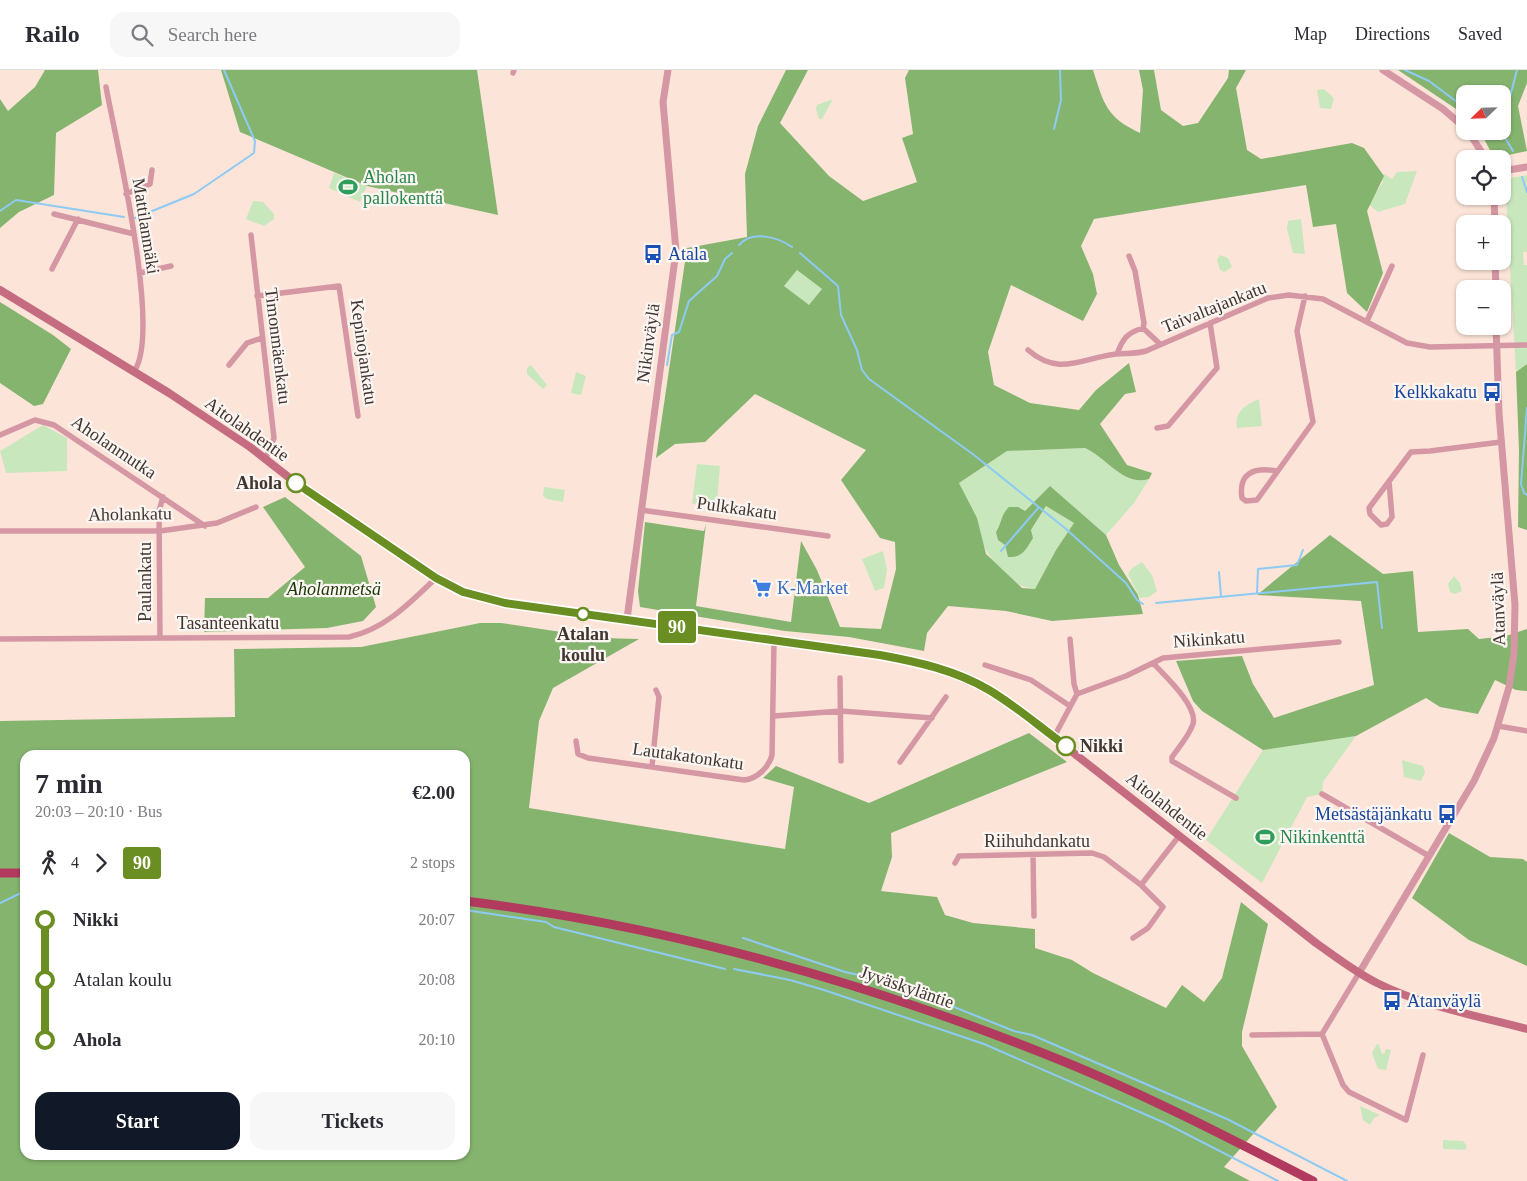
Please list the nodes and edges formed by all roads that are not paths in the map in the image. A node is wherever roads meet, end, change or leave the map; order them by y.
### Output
1 (668, 70) edge
2 (1383, 70) edge
3 (106, 87) dead end
4 (1456, 120) edge
5 (1527, 167) edge
6 (152, 170) dead end
7 (1511, 170) edge
8 (126, 194) junction
9 (54, 214) dead end
10 (78, 219) junction
11 (134, 234) junction
12 (251, 236) dead end
13 (1129, 256) dead end
14 (171, 266) dead end
15 (1392, 266) dead end
16 (52, 269) dead end
17 (140, 273) junction
18 (0, 290) edge
19 (257, 296) junction
20 (1305, 296) junction
21 (1367, 321) junction
22 (1210, 323) junction
23 (1143, 328) junction
24 (1496, 335) edge
25 (262, 338) junction
26 (1160, 344) junction
27 (1527, 344) edge
28 (1496, 347) junction
29 (1028, 350) dead end
30 (1117, 354) junction
31 (229, 366) dead end
32 (135, 370) junction
33 (358, 416) dead end
34 (1158, 428) dead end
35 (0, 435) edge
36 (1501, 442) junction
37 (266, 458) junction
38 (1277, 471) junction
39 (1389, 481) junction
40 (163, 497) junction
41 (256, 507) dead end
42 (641, 510) junction
43 (205, 526) junction
44 (160, 530) junction
45 (0, 531) edge
46 (828, 536) dead end
47 (436, 578) junction
48 (627, 619) junction
49 (160, 638) junction
50 (0, 639) edge
51 (1070, 639) dead end
52 (774, 641) junction
53 (1339, 642) dead end
54 (1153, 663) junction
55 (986, 665) dead end
56 (840, 678) dead end
57 (656, 690) dead end
58 (1077, 694) junction
59 (946, 698) dead end
60 (1070, 706) junction
61 (841, 711) junction
62 (774, 716) junction
63 (932, 718) junction
64 (1498, 726) junction
65 (1527, 730) edge
66 (1054, 737) junction
67 (576, 741) dead end
68 (841, 761) dead end
69 (900, 762) dead end
70 (652, 766) junction
71 (1322, 794) dead end
72 (1236, 798) dead end
73 (1180, 836) junction
74 (1033, 854) junction
75 (1429, 856) junction
76 (955, 863) dead end
77 (0, 872) edge
78 (20, 873) edge
79 (1141, 885) junction
80 (470, 902) edge
81 (1034, 916) dead end
82 (1132, 938) dead end
83 (1359, 973) junction
84 (1527, 1029) edge
85 (1252, 1034) dead end
86 (1322, 1034) junction
87 (1424, 1055) dead end
88 (1313, 1181) edge

1 - 42 street, Nikinväylä
2 - 4 street
3 - 8 street, Mattilanmäki
5 - 7 street
6 - 8 street
8 - 11 street, Mattilanmäki
9 - 10 street
10 - 11 street
10 - 16 street
11 - 17 street, Mattilanmäki
12 - 19 street, Timonmäenkatu
13 - 23 street
14 - 17 street
15 - 21 street
17 - 32 street, Mattilanmäki
18 - 32 main road, Aitolahdentie
19 - 25 street, Timonmäenkatu
19 - 33 street, Kepinojankatu
20 - 21 street, Taivaltajankatu
20 - 22 street, Taivaltajankatu
20 - 38 street
21 - 28 street, Taivaltajankatu
22 - 26 street, Taivaltajankatu
22 - 34 street
23 - 26 street
23 - 30 street
24 - 28 street, Atanväylä
25 - 31 street
25 - 37 street, Timonmäenkatu
26 - 30 street, Taivaltajankatu
27 - 28 street, Taivaltajankatu
28 - 36 street, Atanväylä
29 - 30 street, Taivaltajankatu
32 - 37 main road, Aitolahdentie
35 - 40 street, Aholanmutka
36 - 39 street
36 - 64 street, Atanväylä
37 - 47 main road, Aitolahdentie
38 - 38 street
39 - 39 street
40 - 43 street, Aholanmutka
40 - 44 street, Paulankatu
41 - 43 street, Aholankatu
42 - 46 street, Pulkkakatu
42 - 48 street, Nikinväylä
43 - 44 street, Aholankatu
44 - 45 street, Aholankatu
44 - 49 street, Paulankatu
47 - 48 main road, Aitolahdentie
47 - 49 street, Tasanteenkatu
48 - 52 main road, Aitolahdentie
49 - 50 street, Tasanteenkatu
51 - 58 street
52 - 62 street, Lautakatonkatu
52 - 66 main road, Aitolahdentie
53 - 54 street, Nikinkatu
54 - 58 street, Nikinkatu
54 - 72 street
55 - 60 street
56 - 61 street
57 - 70 street
58 - 60 street
59 - 63 street
60 - 66 street
61 - 62 street
61 - 63 street
61 - 68 street
62 - 70 street, Lautakatonkatu
63 - 69 street
64 - 65 street
64 - 75 street, Atanväylä
66 - 73 main road, Aitolahdentie
67 - 70 street, Lautakatonkatu
71 - 75 street
73 - 79 street
73 - 83 main road, Aitolahdentie
74 - 76 street, Riihuhdankatu
74 - 79 street, Riihuhdankatu
74 - 81 street
75 - 83 street, Atanväylä
77 - 78 highway
79 - 82 street, Riihuhdankatu
80 - 88 highway, Jyväskyläntie
83 - 84 main road, Aitolahdentie
83 - 86 street
85 - 86 street
86 - 87 street

